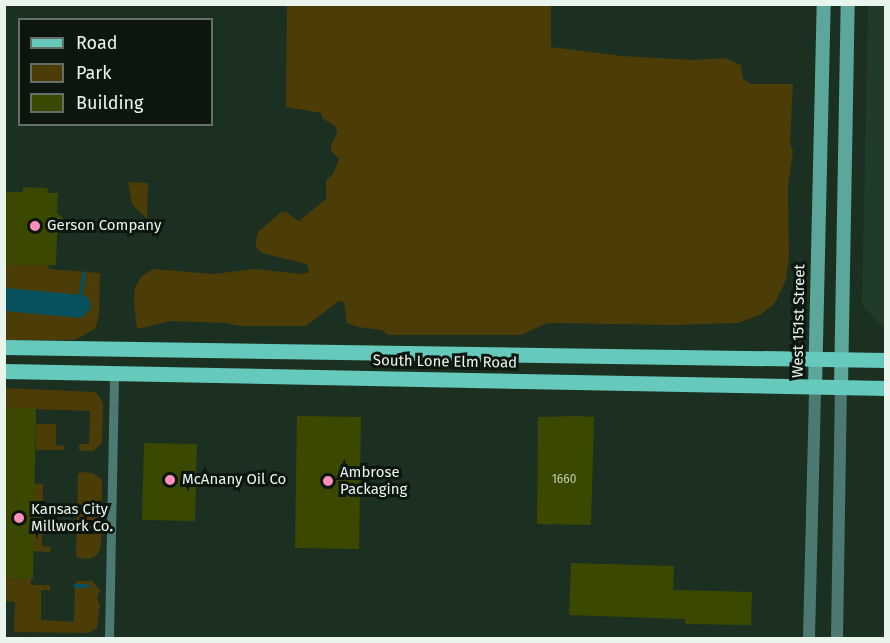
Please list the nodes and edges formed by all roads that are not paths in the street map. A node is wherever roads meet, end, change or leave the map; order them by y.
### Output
1 (824, 4) edge
2 (848, 4) edge
3 (4, 347) edge
4 (815, 359) junction
5 (843, 360) junction
6 (885, 360) edge
7 (4, 371) edge
8 (114, 373) junction
9 (815, 387) junction
10 (841, 387) junction
11 (885, 388) edge
12 (109, 639) edge
13 (809, 639) edge
14 (837, 639) edge

1 - 4 main road, West 151st Street
2 - 5 main road
3 - 4 main road, South Lone Elm Road
4 - 5 main road, South Lone Elm Road
4 - 9 main road, West 151st Street
5 - 6 main road, South Lone Elm Road
5 - 10 main road
7 - 8 main road, South Lone Elm Road
8 - 9 main road, South Lone Elm Road
8 - 12 street
9 - 10 main road, South Lone Elm Road
9 - 13 street, West 151st Street
10 - 11 main road, South Lone Elm Road
10 - 14 street

